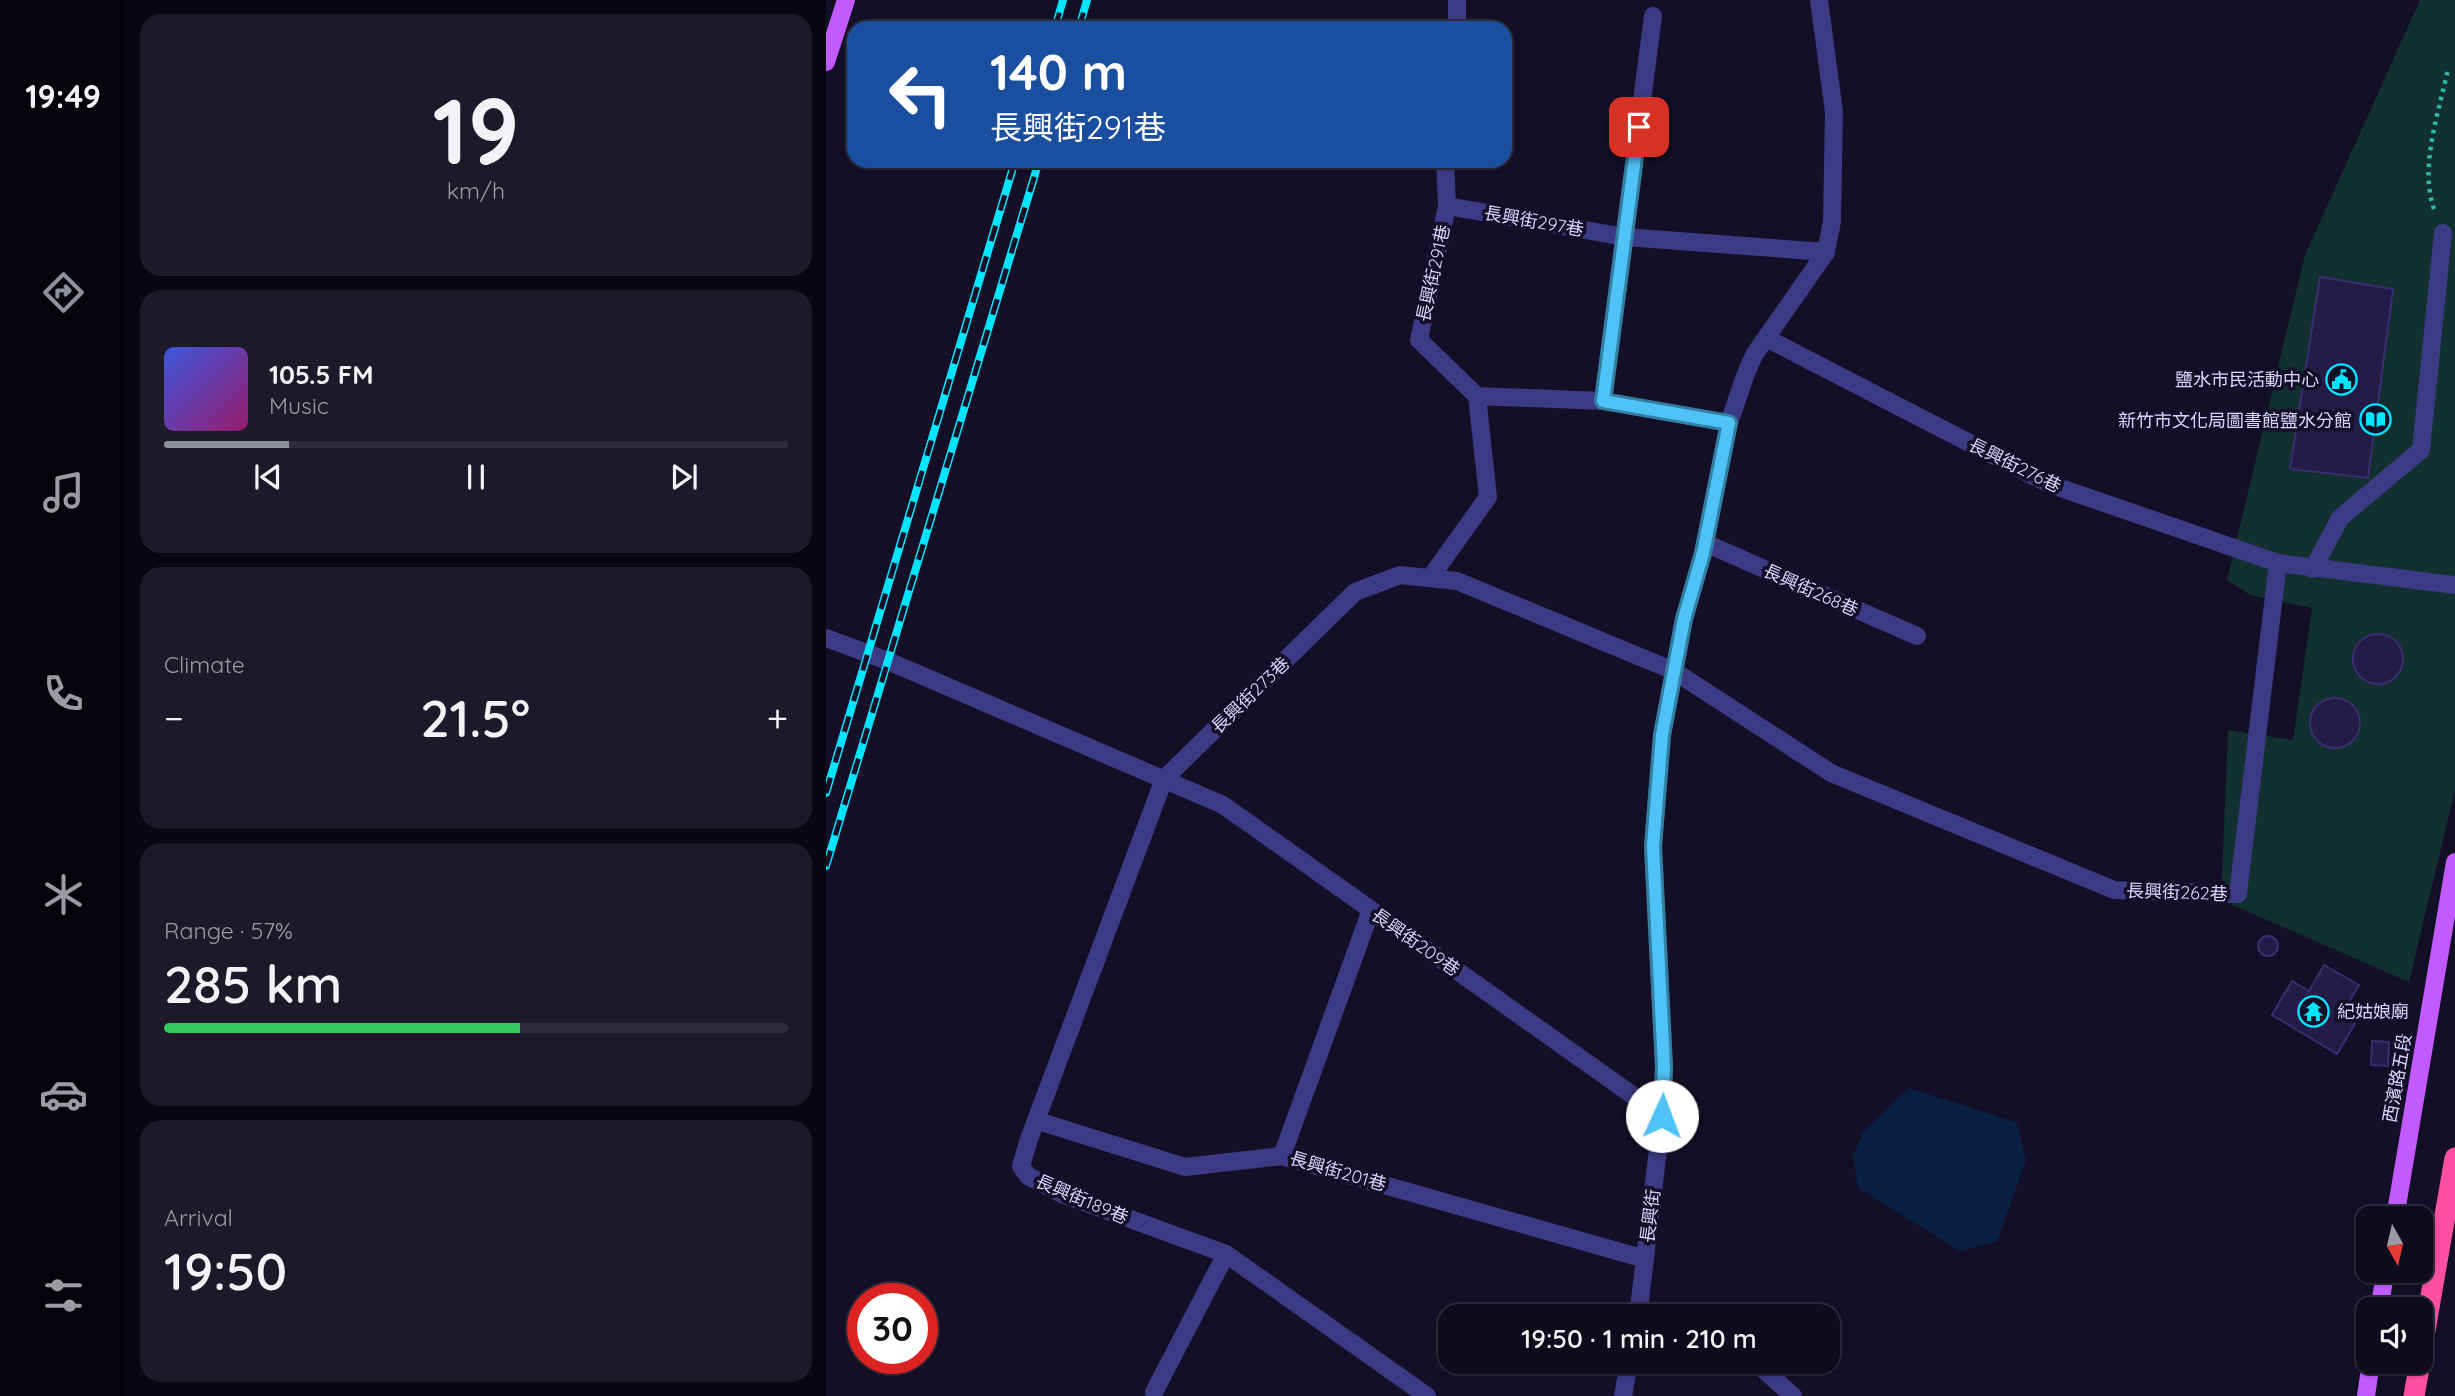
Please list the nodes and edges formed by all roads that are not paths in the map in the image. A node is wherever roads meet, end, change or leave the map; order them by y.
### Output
1 (846, 0) edge
2 (1457, 0) edge
3 (1819, 0) edge
4 (1653, 16) dead end
5 (1457, 21) edge
6 (826, 62) edge
7 (1445, 168) edge
8 (1447, 206) junction
9 (2442, 233) road end
10 (1625, 236) junction
11 (1826, 252) junction
12 (1766, 338) junction
13 (1477, 397) junction
14 (1603, 401) junction
15 (1729, 423) junction
16 (1705, 543) junction
17 (2278, 563) junction
18 (2313, 569) junction
19 (1430, 578) junction
20 (2455, 585) edge
21 (1917, 636) dead end
22 (826, 638) edge
23 (1674, 671) junction
24 (1164, 779) junction
25 (2455, 862) edge
26 (1371, 910) junction
27 (1662, 1116) junction
28 (1038, 1121) junction
29 (1282, 1156) junction
30 (2455, 1158) edge
31 (2397, 1206) edge
32 (1226, 1254) junction
33 (1645, 1259) junction
34 (2431, 1297) edge
35 (1639, 1304) edge
36 (1627, 1374) edge
37 (1769, 1374) edge
38 (2369, 1374) edge
39 (2418, 1374) edge
40 (1154, 1392) dead end
41 (1427, 1396) edge
42 (1622, 1396) edge
43 (1793, 1396) edge
44 (2366, 1396) edge
45 (2414, 1396) edge

1 - 6 main road
2 - 5 street
3 - 11 street
4 - 10 street
7 - 8 street
8 - 10 street, 長興街297巷
8 - 13 street, 長興街291巷
9 - 18 street
10 - 11 street, 長興街297巷
10 - 14 street
11 - 12 street, 長興街
12 - 15 street, 長興街
12 - 17 street, 長興街276巷
13 - 14 street
13 - 19 street
14 - 15 street
15 - 16 street, 長興街
16 - 21 street, 長興街268巷
16 - 23 street, 長興街
17 - 18 street
17 - 23 street, 長興街262巷
18 - 20 street
19 - 23 street, 長興街273巷
19 - 24 street, 長興街273巷
22 - 24 street
23 - 27 street, 長興街
24 - 26 street, 長興街209巷
24 - 28 street, 長興街189巷
25 - 31 main road, 西濱路五段
26 - 27 street, 長興街209巷
26 - 29 street, 長興街201巷
27 - 33 street, 長興街
28 - 29 street
28 - 32 street, 長興街189巷
29 - 33 street, 長興街201巷
30 - 34 highway
32 - 40 street
32 - 41 street, 長興街189巷
33 - 35 street, 長興街
36 - 42 street
37 - 43 street
38 - 44 main road
39 - 45 highway

